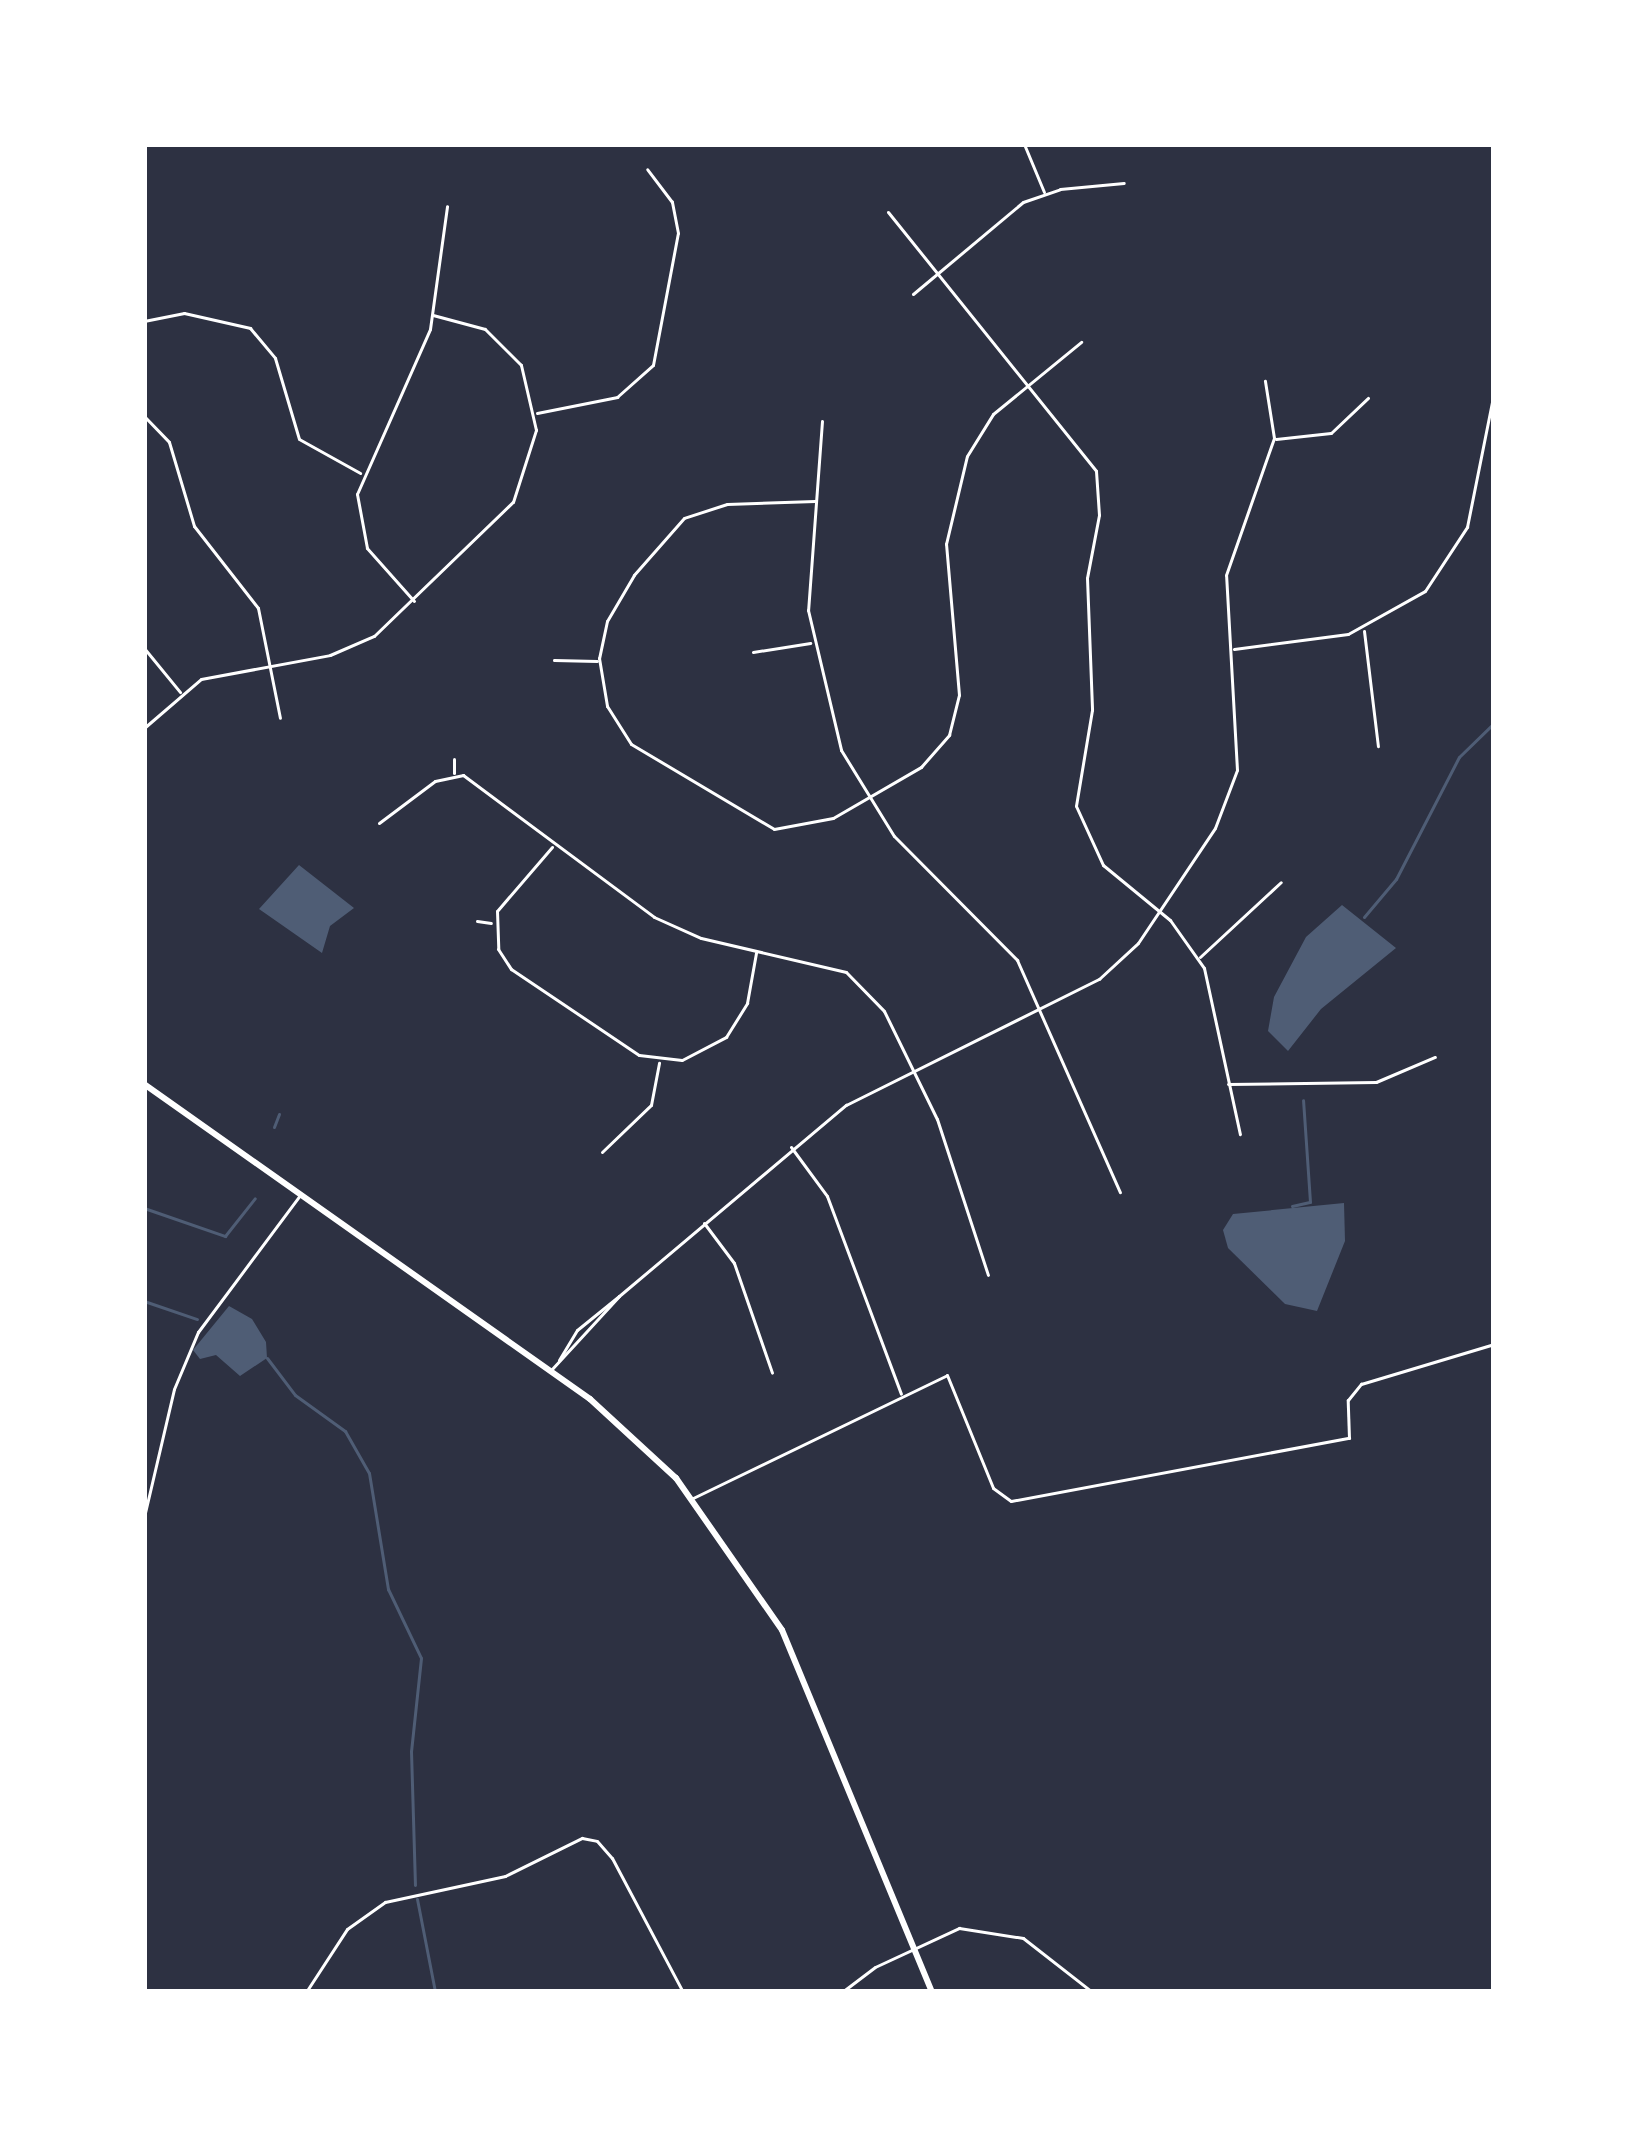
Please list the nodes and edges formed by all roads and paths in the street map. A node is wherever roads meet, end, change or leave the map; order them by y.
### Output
1 (1024, 144) edge
2 (647, 169) dead end
3 (1124, 183) dead end
4 (1044, 194) junction
5 (447, 206) dead end
6 (888, 212) dead end
7 (937, 271) junction
8 (913, 294) dead end
9 (433, 315) junction
10 (144, 321) edge
11 (1081, 342) dead end
12 (1265, 381) dead end
13 (1030, 382) junction
14 (1494, 392) edge
15 (1368, 398) dead end
16 (536, 413) junction
17 (144, 416) edge
18 (822, 422) dead end
19 (1274, 438) junction
20 (362, 474) junction
21 (815, 501) junction
22 (415, 602) junction
23 (1364, 629) junction
24 (810, 643) junction
25 (144, 648) edge
26 (1232, 649) junction
27 (753, 652) dead end
28 (554, 660) dead end
29 (598, 662) junction
30 (273, 665) junction
31 (180, 692) junction
32 (280, 718) dead end
33 (144, 728) edge
34 (1378, 746) dead end
35 (454, 759) dead end
36 (454, 775) junction
37 (868, 796) junction
38 (379, 824) dead end
39 (553, 846) junction
40 (1281, 882) dead end
41 (1161, 912) junction
42 (477, 921) dead end
43 (493, 924) junction
44 (756, 951) junction
45 (1198, 958) junction
46 (1040, 1006) junction
47 (1435, 1057) dead end
48 (659, 1061) junction
49 (913, 1068) junction
50 (144, 1084) edge
51 (1226, 1084) junction
52 (1240, 1134) dead end
53 (790, 1146) junction
54 (602, 1152) dead end
55 (1120, 1192) dead end
56 (300, 1195) junction
57 (703, 1222) junction
58 (988, 1275) dead end
59 (619, 1296) junction
60 (1494, 1344) edge
61 (560, 1360) junction
62 (550, 1371) junction
63 (772, 1373) dead end
64 (902, 1396) junction
65 (692, 1498) junction
66 (144, 1516) edge
67 (914, 1949) junction
68 (932, 1991) edge
69 (306, 1992) edge
70 (683, 1992) edge
71 (842, 1992) edge
72 (1092, 1992) edge

1 - 4 street
2 - 16 street
3 - 4 street
4 - 7 street
5 - 9 street
6 - 7 street
7 - 8 street
7 - 13 street
9 - 16 street
9 - 20 street
10 - 20 street
11 - 13 street
12 - 19 street
13 - 37 street
13 - 41 street
14 - 23 street
15 - 19 street
16 - 22 street
17 - 30 street
18 - 21 street
19 - 26 street
20 - 22 street
21 - 24 street
21 - 29 street
22 - 30 street
23 - 26 street
23 - 34 street
24 - 27 street
24 - 37 street
25 - 31 street
26 - 41 street
28 - 29 street
29 - 37 street
30 - 31 street
30 - 32 street
31 - 33 street
35 - 36 street
36 - 38 street
36 - 39 street
37 - 46 street
39 - 43 street
39 - 44 street
40 - 45 street
41 - 45 street
41 - 46 street
42 - 43 street
43 - 48 street
44 - 48 street
44 - 49 street
45 - 51 street
46 - 49 street
46 - 55 street
47 - 51 street
48 - 54 street
49 - 53 street
49 - 58 street
50 - 56 main road
51 - 52 street
53 - 57 street
53 - 64 street
56 - 62 main road
56 - 66 street
57 - 59 street
57 - 63 street
59 - 61 street
59 - 61 street
60 - 64 street
61 - 62 street
62 - 65 main road
64 - 65 street
65 - 67 main road
67 - 68 main road
67 - 71 street
67 - 72 street
69 - 70 street

